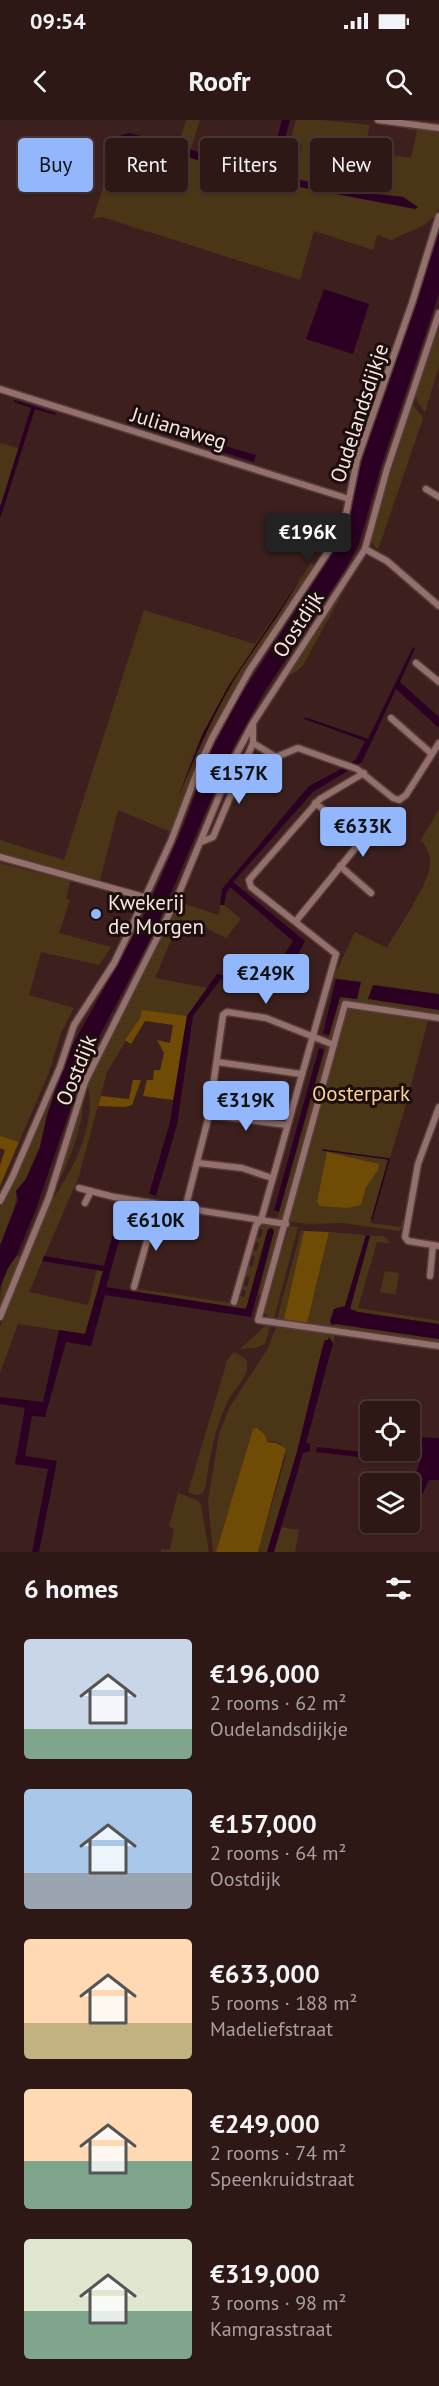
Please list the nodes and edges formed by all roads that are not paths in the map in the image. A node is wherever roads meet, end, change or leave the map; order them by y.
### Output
1 (378, 120) edge
2 (439, 128) edge
3 (439, 216) edge
4 (439, 313) edge
5 (0, 389) edge
6 (426, 489) dead end
7 (439, 497) edge
8 (348, 499) junction
9 (365, 549) junction
10 (439, 606) edge
11 (416, 663) dead end
12 (439, 682) edge
13 (391, 718) dead end
14 (253, 723) junction
15 (253, 743) junction
16 (439, 743) edge
17 (432, 754) junction
18 (364, 773) junction
19 (315, 803) junction
20 (201, 842) junction
21 (0, 857) edge
22 (340, 866) junction
23 (371, 893) dead end
24 (144, 897) junction
25 (296, 921) junction
26 (439, 1018) edge
27 (312, 1036) junction
28 (334, 1045) junction
29 (217, 1062) junction
30 (301, 1074) junction
31 (439, 1107) edge
32 (209, 1115) junction
33 (287, 1125) junction
34 (436, 1127) edge
35 (198, 1163) junction
36 (272, 1178) junction
37 (79, 1188) dead end
38 (91, 1191) junction
39 (0, 1201) edge
40 (85, 1203) dead end
41 (157, 1205) junction
42 (184, 1209) junction
43 (261, 1220) junction
44 (286, 1224) junction
45 (436, 1245) edge
46 (430, 1276) dead end
47 (134, 1287) dead end
48 (234, 1302) dead end
49 (0, 1317) edge
50 (439, 1346) edge

1 - 2 street
3 - 8 street, Oudelandsdijkje
4 - 9 street, Oostdijk
5 - 8 street, Julianaweg
6 - 7 street
8 - 24 street, Oudelandsdijkje
9 - 10 street
9 - 14 street, Oostdijk
11 - 12 street
13 - 17 street
14 - 15 street
14 - 20 street, Oostdijk
15 - 18 street
15 - 20 street, Oostdijk
16 - 17 street
17 - 18 street
18 - 19 street
19 - 22 street
19 - 25 street
20 - 49 street, Oostdijk
21 - 24 street
22 - 23 street
22 - 25 street
24 - 39 street, Oudelandsdijkje
25 - 27 street
26 - 28 street
27 - 28 street
27 - 29 street
27 - 30 street
28 - 44 street
29 - 30 street
29 - 32 street
30 - 33 street
31 - 34 street
32 - 33 street
32 - 35 street
33 - 36 street
34 - 45 street
35 - 36 street
35 - 42 street
36 - 43 street
37 - 38 street
38 - 40 street
38 - 41 street
41 - 42 street
41 - 47 street
42 - 43 street
43 - 44 street
43 - 48 street
44 - 50 street
45 - 46 street

